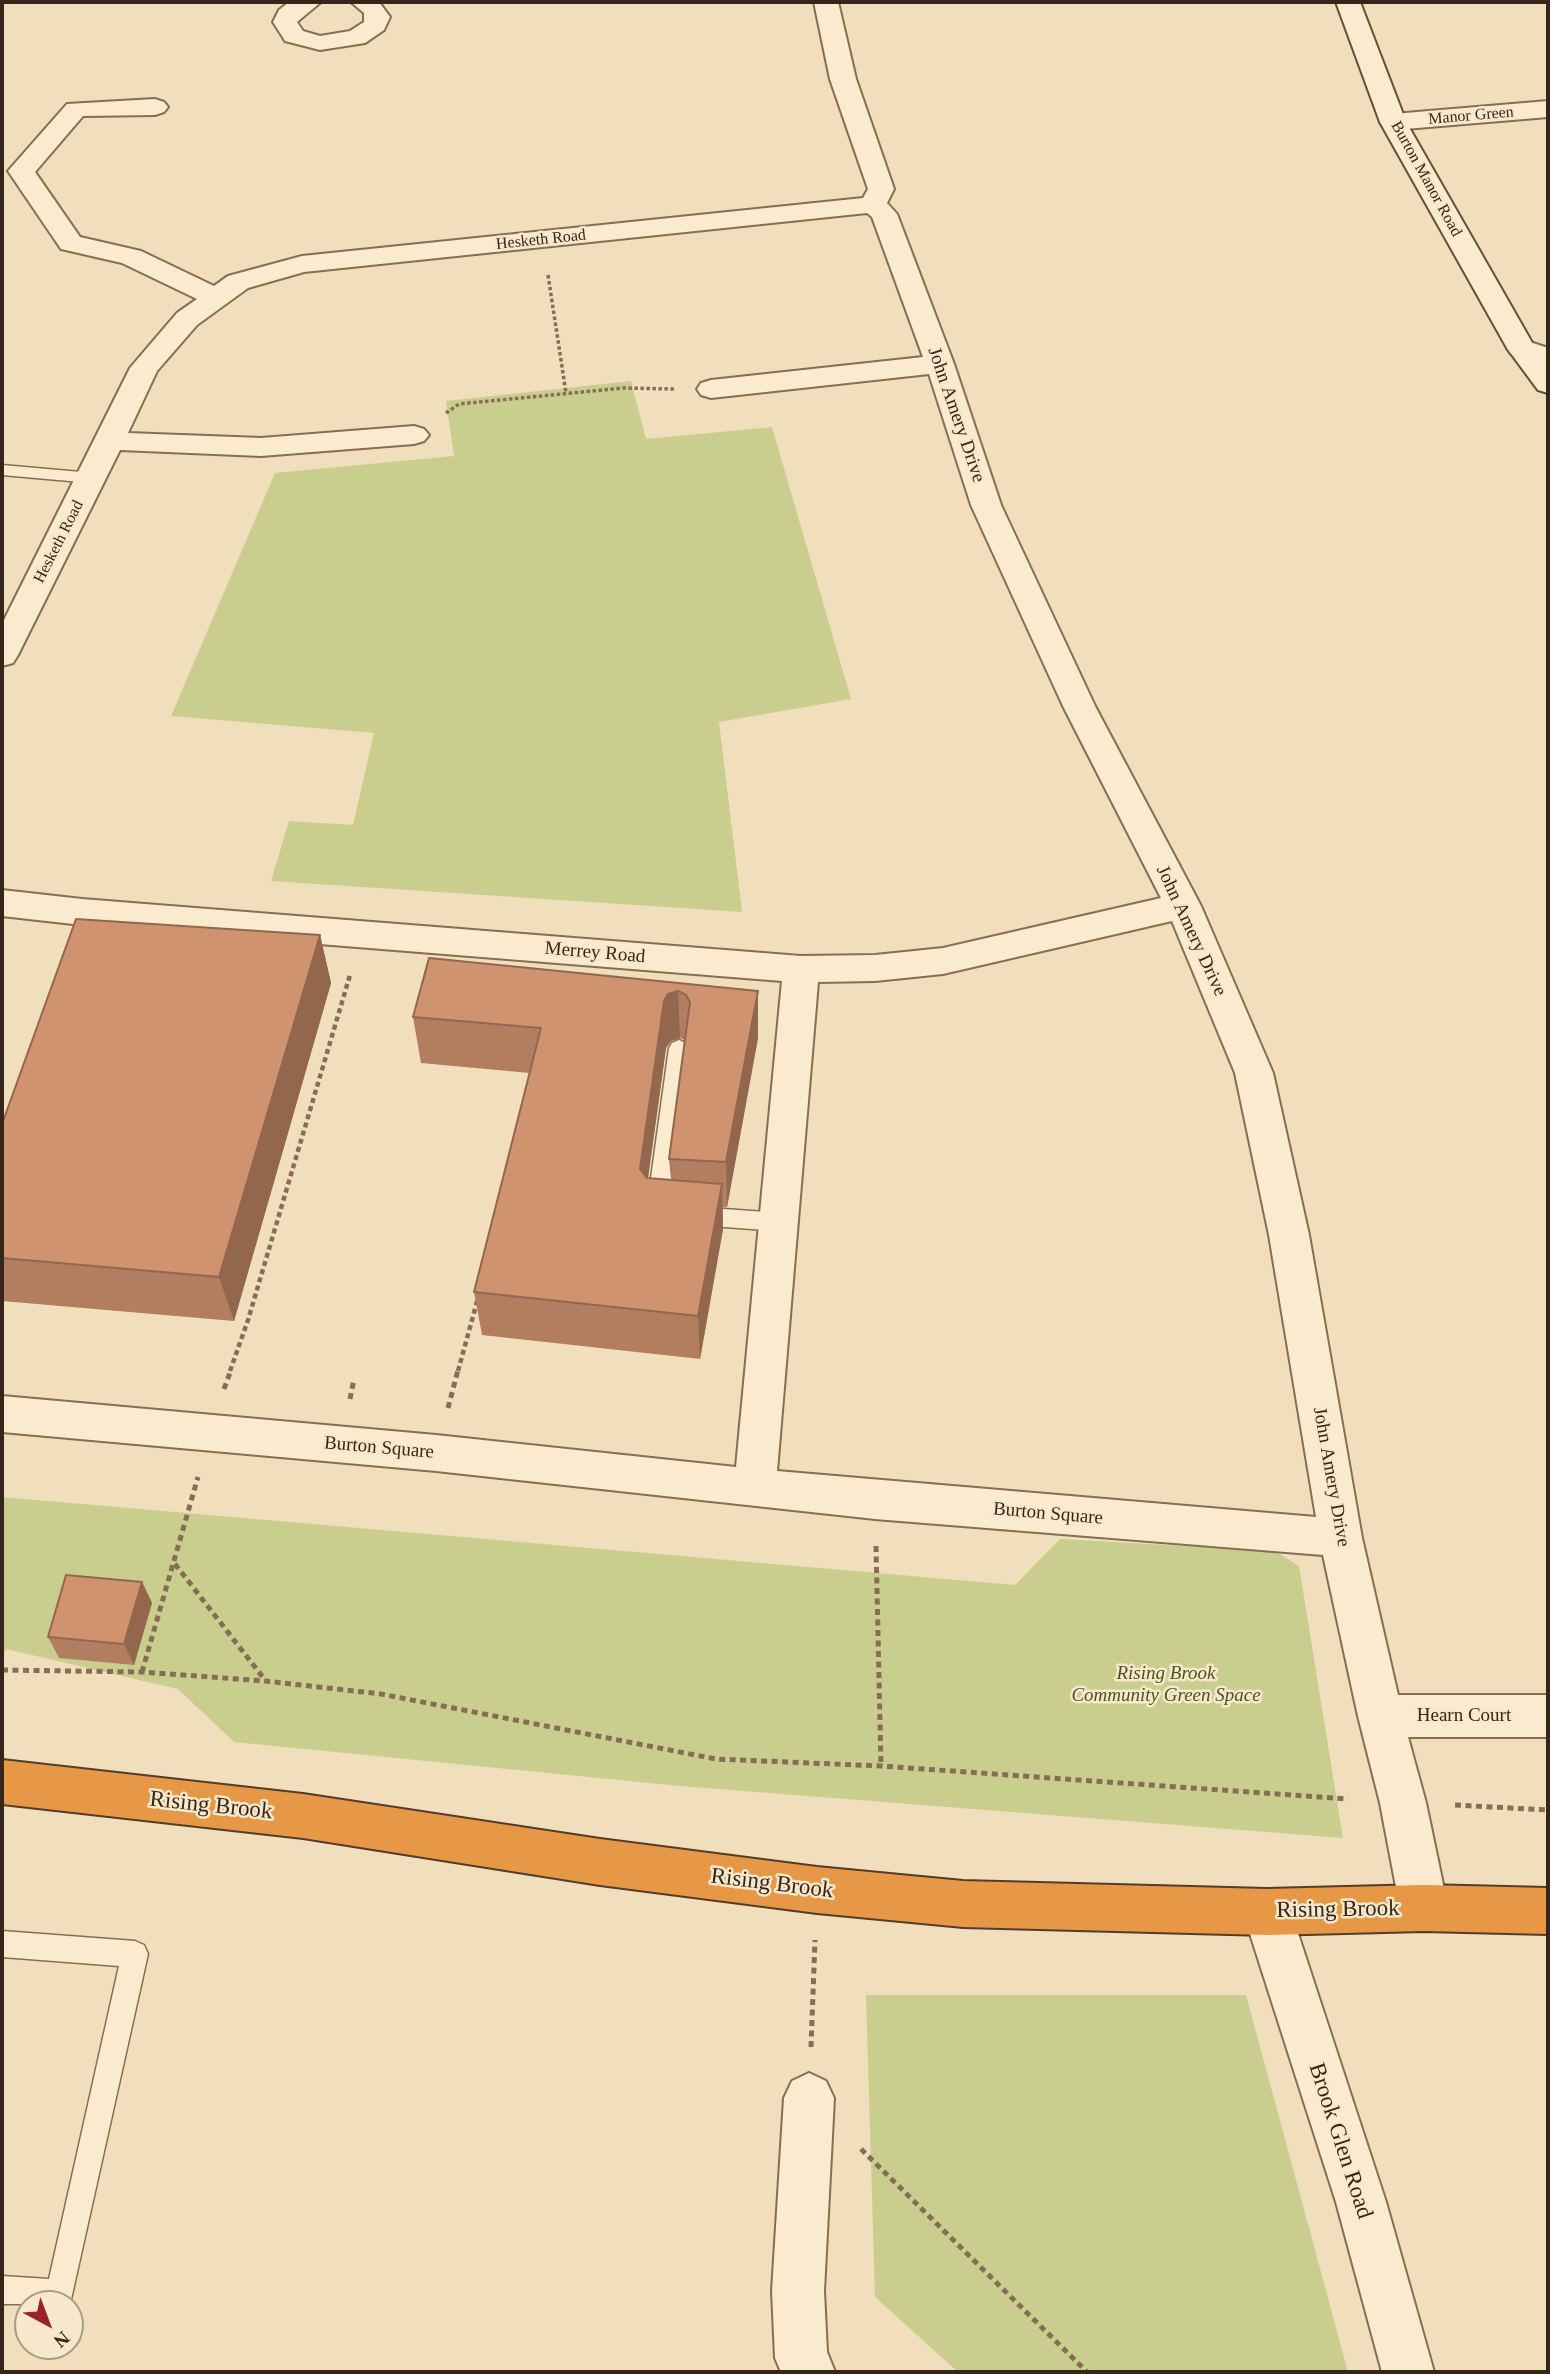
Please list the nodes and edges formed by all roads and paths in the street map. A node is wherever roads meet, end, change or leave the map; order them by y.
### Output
1 (309, 2) edge
2 (363, 2) edge
3 (826, 2) edge
4 (1348, 2) edge
5 (155, 107) dead end
6 (1548, 109) edge
7 (1393, 122) junction
8 (873, 204) junction
9 (543, 240) junction
10 (215, 297) junction
11 (1521, 348) junction
12 (1548, 358) edge
13 (940, 364) junction
14 (1548, 384) edge
15 (711, 389) joint
16 (566, 393) junction
17 (414, 435) joint
18 (110, 441) junction
19 (2, 470) edge
20 (92, 478) junction
21 (2, 655) edge
22 (2, 903) edge
23 (1182, 905) junction
24 (362, 934) junction
25 (801, 969) junction
26 (679, 1048) dead end
27 (779, 1222) junction
28 (479, 1294) edge
29 (2, 1414) edge
30 (209, 1433) junction
31 (436, 1453) junction
32 (755, 1488) junction
33 (875, 1500) junction
34 (1340, 1538) junction
35 (175, 1564) junction
36 (2, 1670) edge
37 (142, 1672) junction
38 (265, 1681) junction
39 (1380, 1716) junction
40 (1548, 1716) edge
41 (881, 1766) junction
42 (2, 1782) edge
43 (1403, 1802) junction
44 (1548, 1810) edge
45 (817, 1890) junction
46 (1424, 1908) junction
47 (1548, 1910) edge
48 (1267, 1912) junction
49 (2, 1944) edge
50 (809, 2098) junction
51 (2, 2290) edge
52 (809, 2372) edge
53 (1087, 2372) edge
54 (1408, 2372) edge

1 - 2 street
3 - 8 street
4 - 7 street, Burton Manor Road
5 - 10 street
6 - 7 street, Manor Green
7 - 11 street, Burton Manor Road
8 - 9 street, Hesketh Road
8 - 13 street, John Amery Drive
9 - 10 street, Hesketh Road
9 - 16 path
10 - 18 street, Hesketh Road
11 - 12 street
11 - 14 street, Burton Manor Road
13 - 15 street
13 - 23 street, John Amery Drive
15 - 16 path
16 - 17 path
17 - 18 street
18 - 20 street, Hesketh Road
19 - 20 lane
20 - 21 street, Hesketh Road
22 - 24 street, Merrey Road
23 - 25 street, Merrey Road
23 - 34 street, John Amery Drive
24 - 25 street, Merrey Road
24 - 30 path
25 - 27 street
26 - 27 lane
27 - 32 street
28 - 31 path
29 - 30 street, Burton Square
30 - 31 street, Burton Square
30 - 35 path
31 - 32 street, Burton Square
32 - 33 street, Burton Square
33 - 34 street, Burton Square
33 - 41 path
34 - 39 street, John Amery Drive
35 - 37 path
35 - 38 path
36 - 37 path
37 - 38 path
38 - 41 path
39 - 40 street, Hearn Court
39 - 43 street, John Amery Drive
41 - 43 path
42 - 45 highway, Rising Brook
43 - 44 path
43 - 46 street, John Amery Drive
45 - 48 highway, Rising Brook
45 - 50 path
46 - 47 highway, Rising Brook
46 - 48 highway, Rising Brook
48 - 54 street, Brook Glen Road
49 - 51 lane
50 - 52 street
50 - 53 path

